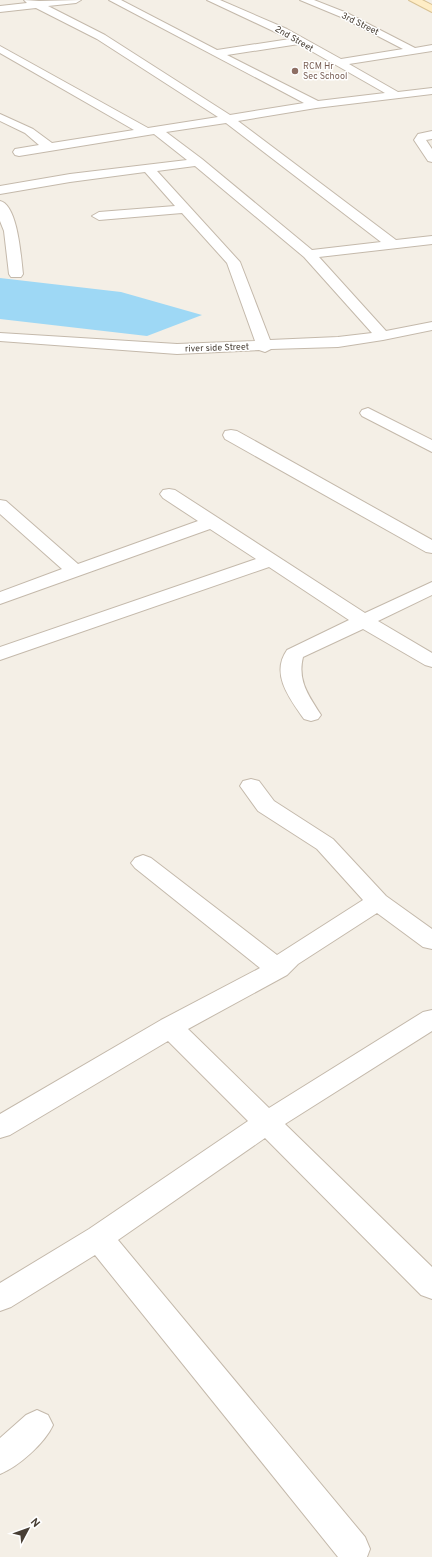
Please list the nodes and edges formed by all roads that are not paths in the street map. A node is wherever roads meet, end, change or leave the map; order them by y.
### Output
1 (76, 0) edge
2 (114, 0) edge
3 (212, 0) edge
4 (305, 0) edge
5 (414, 0) edge
6 (34, 2) edge
7 (0, 9) edge
8 (432, 9) edge
9 (300, 41) junction
10 (432, 48) edge
11 (0, 49) edge
12 (414, 51) junction
13 (216, 53) junction
14 (19, 59) junction
15 (337, 62) junction
16 (0, 63) edge
17 (432, 91) edge
18 (415, 93) junction
19 (396, 95) junction
20 (432, 103) edge
21 (316, 105) junction
22 (0, 117) edge
23 (230, 120) junction
24 (152, 132) junction
25 (432, 135) edge
26 (50, 148) junction
27 (19, 152) dead end
28 (432, 158) edge
29 (198, 162) junction
30 (148, 169) junction
31 (0, 190) edge
32 (0, 204) edge
33 (185, 209) junction
34 (98, 216) dead end
35 (6, 231) edge
36 (432, 240) edge
37 (393, 244) junction
38 (309, 254) junction
39 (16, 274) dead end
40 (432, 326) edge
41 (383, 336) junction
42 (0, 337) edge
43 (264, 347) junction
44 (368, 413) dead end
45 (231, 435) dead end
46 (432, 447) edge
47 (169, 494) dead end
48 (0, 505) edge
49 (211, 522) junction
50 (432, 548) edge
51 (271, 560) junction
52 (76, 571) junction
53 (432, 588) edge
54 (0, 598) edge
55 (364, 621) junction
56 (0, 654) edge
57 (432, 661) edge
58 (311, 715) dead end
59 (251, 786) dead end
60 (143, 863) dead end
61 (378, 902) junction
62 (432, 941) edge
63 (278, 969) junction
64 (432, 1019) edge
65 (170, 1027) junction
66 (267, 1122) junction
67 (0, 1127) edge
68 (99, 1238) junction
69 (432, 1286) edge
70 (0, 1298) edge
71 (38, 1426) dead end
72 (0, 1459) edge
73 (352, 1549) dead end

1 - 6 street
2 - 13 street
3 - 9 street, 2nd Street
4 - 12 street, 3rd Street
5 - 8 main road
6 - 7 street
6 - 23 street
9 - 13 street
9 - 15 street, 2nd Street
10 - 12 street
11 - 14 street
12 - 15 street
13 - 21 street
14 - 16 street
14 - 24 street
15 - 19 street, 2nd Street
17 - 18 street
18 - 19 street
18 - 20 street
19 - 21 street
21 - 23 street
22 - 26 street
23 - 24 street
23 - 37 street
24 - 26 street
24 - 29 street
25 - 28 street
26 - 27 street
29 - 30 street
29 - 38 street
30 - 31 street
30 - 33 street
32 - 35 street
33 - 34 street
33 - 43 street
35 - 39 street
36 - 37 street
37 - 38 street
38 - 41 street
40 - 41 street, river side Street
41 - 43 street, river side Street
42 - 43 street, river side Street
44 - 46 street
45 - 50 street
47 - 49 street
48 - 52 street
49 - 51 street
49 - 52 street
51 - 55 street
51 - 56 street
52 - 54 street
53 - 55 street
55 - 57 street
55 - 58 street
59 - 61 street
60 - 63 street
61 - 62 street
61 - 63 street
63 - 65 street
64 - 66 street
65 - 66 street
65 - 67 street
66 - 68 street
66 - 69 street
68 - 70 street
68 - 73 street
71 - 72 street

